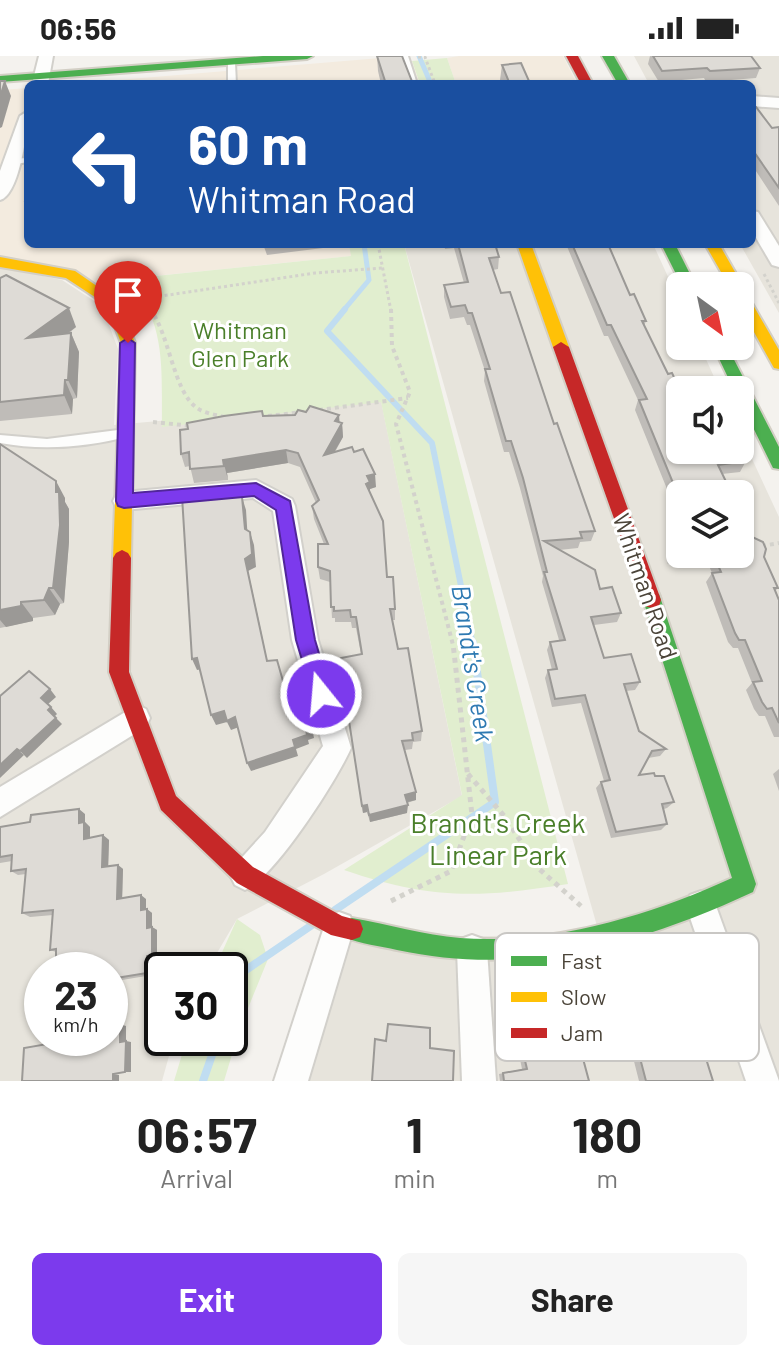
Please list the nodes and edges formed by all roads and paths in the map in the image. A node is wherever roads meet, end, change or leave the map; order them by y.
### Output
1 (46, 56) edge
2 (307, 56) edge
3 (404, 56) edge
4 (572, 56) edge
5 (608, 56) edge
6 (231, 63) junction
7 (0, 79) edge
8 (42, 80) edge
9 (232, 80) edge
10 (412, 80) edge
11 (585, 80) edge
12 (622, 80) edge
13 (756, 101) edge
14 (779, 103) edge
15 (24, 128) edge
16 (12, 164) edge
17 (0, 195) edge
18 (756, 223) edge
19 (379, 248) edge
20 (525, 248) edge
21 (670, 248) edge
22 (714, 248) edge
23 (779, 261) edge
24 (0, 262) edge
25 (382, 268) junction
26 (682, 272) edge
27 (728, 272) edge
28 (142, 299) junction
29 (113, 302) junction
30 (754, 319) edge
31 (727, 360) edge
32 (779, 364) edge
33 (408, 398) junction
34 (254, 418) edge
35 (224, 422) edge
36 (126, 426) junction
37 (196, 426) edge
38 (0, 439) edge
39 (779, 463) edge
40 (124, 501) junction
41 (779, 543) edge
42 (754, 548) edge
43 (666, 562) edge
44 (641, 566) junction
45 (137, 718) junction
46 (467, 773) junction
47 (0, 803) edge
48 (245, 875) junction
49 (381, 906) dead end
50 (701, 906) junction
51 (339, 927) junction
52 (609, 932) junction
53 (605, 933) edge
54 (711, 933) edge
55 (495, 948) edge
56 (472, 950) junction
57 (756, 1061) edge
58 (291, 1081) edge
59 (479, 1081) edge
60 (763, 1081) edge

1 - 8 street
2 - 6 street
3 - 10 lane
4 - 11 street
5 - 12 street
6 - 8 street
6 - 9 lane
7 - 8 street
13 - 14 street
15 - 16 street
16 - 17 street
18 - 23 street
19 - 25 path
20 - 44 street, Whitman Road
21 - 26 street
22 - 27 street
24 - 29 street
25 - 28 path
25 - 33 path
28 - 29 path
28 - 35 path
29 - 36 street, Whitman Road
30 - 32 street
31 - 39 street
33 - 34 path
33 - 46 path
36 - 37 path
36 - 38 lane
36 - 40 street, Whitman Road
40 - 45 street, Whitman Road
40 - 48 street
41 - 42 path
43 - 44 path
44 - 50 street, Whitman Road
45 - 47 street
45 - 48 street, Whitman Road
46 - 49 path
46 - 52 path
48 - 51 street, Whitman Road
50 - 52 street, Whitman Road
50 - 54 street
51 - 56 street, Whitman Road
51 - 58 street
52 - 53 street, Whitman Road
55 - 56 street, Whitman Road
56 - 59 street
57 - 60 street

